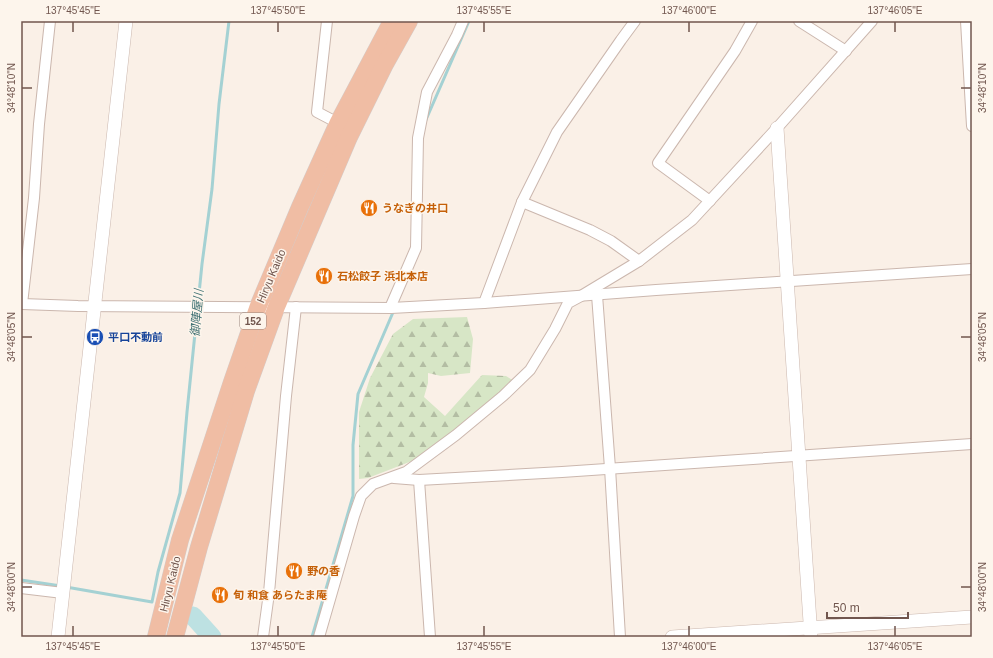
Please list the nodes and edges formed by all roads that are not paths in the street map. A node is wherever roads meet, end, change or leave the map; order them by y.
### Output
1 (50, 21) edge
2 (126, 21) edge
3 (327, 21) edge
4 (392, 21) edge
5 (409, 21) edge
6 (463, 21) edge
7 (635, 21) edge
8 (752, 21) edge
9 (799, 21) edge
10 (872, 21) edge
11 (966, 21) edge
12 (846, 51) junction
13 (338, 123) junction
14 (972, 126) edge
15 (777, 128) junction
16 (710, 200) junction
17 (522, 202) junction
18 (639, 261) junction
19 (972, 269) edge
20 (787, 282) junction
21 (598, 295) junction
22 (581, 296) junction
23 (484, 303) junction
24 (95, 306) junction
25 (258, 307) junction
26 (296, 307) junction
27 (21, 308) edge
28 (276, 308) junction
29 (393, 308) junction
30 (972, 444) edge
31 (799, 456) junction
32 (610, 468) junction
33 (390, 477) junction
34 (419, 480) junction
35 (21, 588) edge
36 (63, 593) junction
37 (972, 617) edge
38 (811, 632) edge
39 (58, 637) edge
40 (156, 637) edge
41 (175, 637) edge
42 (263, 637) edge
43 (319, 637) edge
44 (430, 637) edge
45 (620, 637) edge
46 (672, 637) edge

1 - 27 street
2 - 24 street
3 - 13 street
4 - 13 highway, Hiryu Kaido / 152
5 - 28 highway, Hiryu Kaido / 152
6 - 29 street
7 - 17 street
8 - 16 street
9 - 12 street
10 - 12 street
11 - 14 street
12 - 15 street
13 - 25 highway, Hiryu Kaido / 152
15 - 16 street
15 - 20 street
16 - 18 street
17 - 18 street
17 - 23 street
18 - 22 street
19 - 20 street
20 - 21 street
20 - 31 street
21 - 22 street
21 - 32 street
22 - 23 street
22 - 33 street
23 - 29 street
24 - 25 street
24 - 27 street
24 - 36 street
25 - 28 street
25 - 40 highway, Hiryu Kaido / 152
26 - 28 street
26 - 29 street
26 - 42 street
28 - 41 highway, Hiryu Kaido / 152
30 - 31 street
31 - 32 street
31 - 38 street
32 - 34 street
32 - 45 street
33 - 34 street
33 - 43 street
34 - 44 street
35 - 36 street
36 - 39 street
37 - 38 street
38 - 46 street

